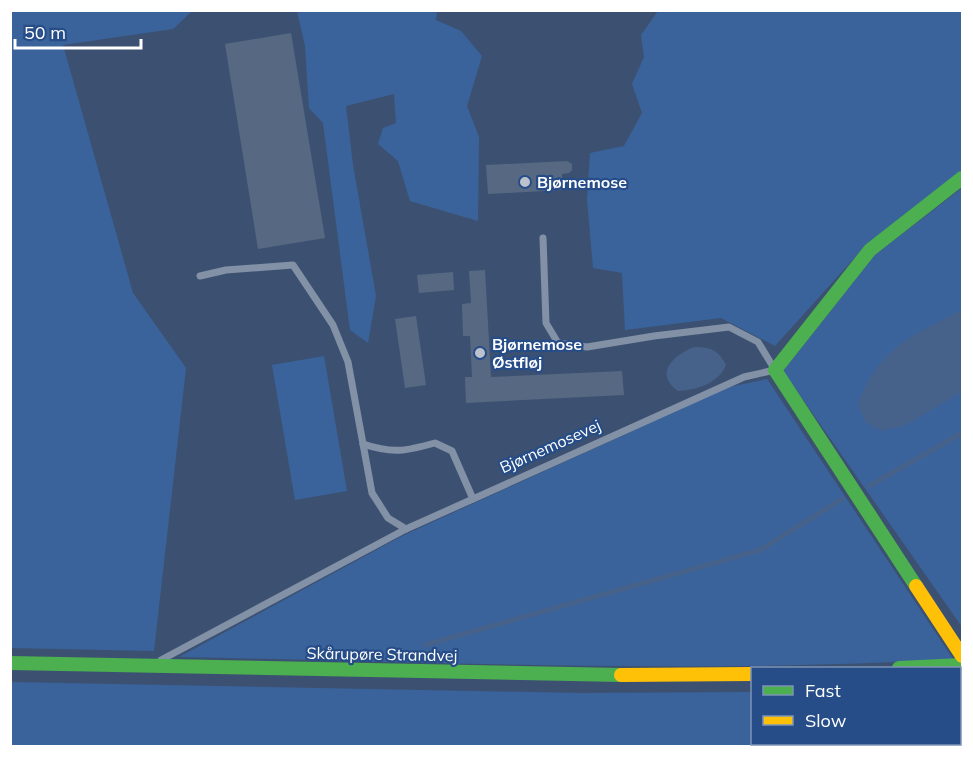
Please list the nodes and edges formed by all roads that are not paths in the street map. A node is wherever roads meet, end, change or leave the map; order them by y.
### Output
1 (963, 178) edge
2 (543, 238) dead end
3 (200, 276) dead end
4 (776, 370) junction
5 (363, 444) junction
6 (473, 499) junction
7 (406, 529) junction
8 (963, 656) edge
9 (10, 663) edge
10 (963, 664) edge
11 (150, 666) junction
12 (925, 667) edge
13 (751, 674) edge

1 - 4 street
2 - 4 lane
3 - 5 lane
4 - 6 lane, Bjørnemosevej
4 - 8 street
5 - 6 lane
5 - 7 lane
6 - 7 lane, Bjørnemosevej
7 - 11 lane, Bjørnemosevej
9 - 11 street, Skårupøre Strandvej
10 - 12 street
11 - 13 street, Skårupøre Strandvej

